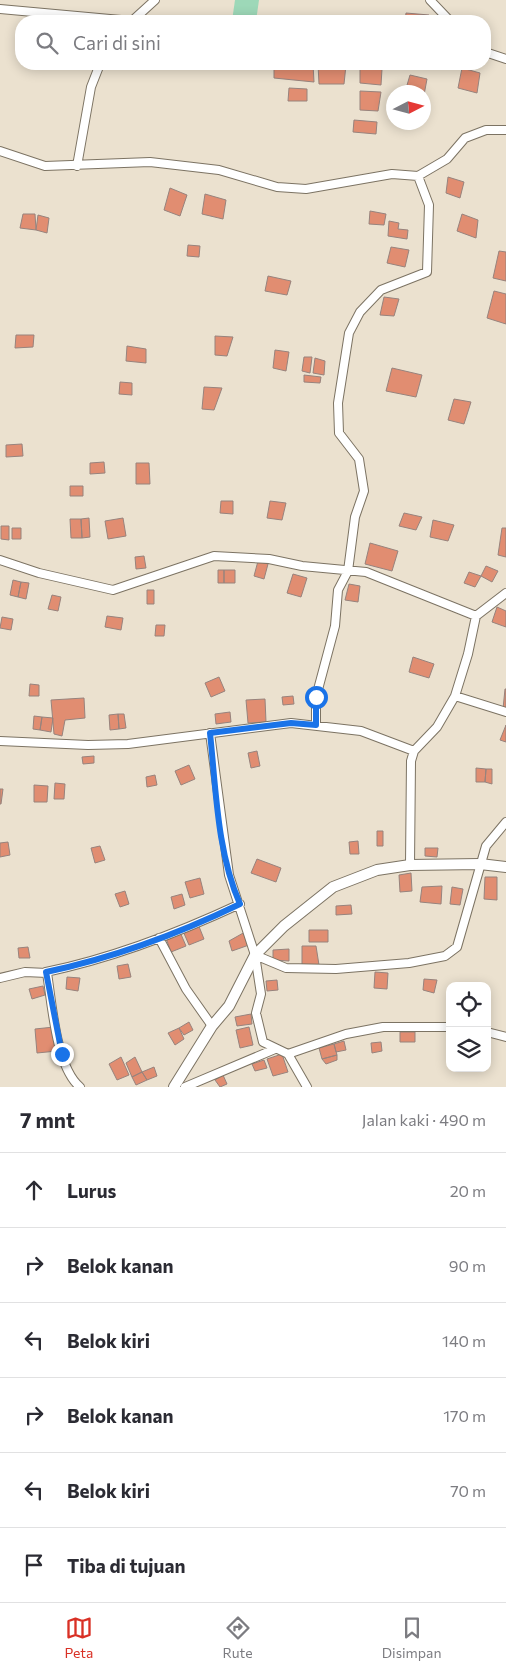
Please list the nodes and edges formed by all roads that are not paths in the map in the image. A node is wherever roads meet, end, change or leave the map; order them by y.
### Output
1 (155, 0) edge
2 (430, 0) edge
3 (0, 9) edge
4 (66, 15) edge
5 (139, 15) edge
6 (444, 15) edge
7 (491, 54) edge
8 (506, 59) edge
9 (98, 70) edge
10 (506, 130) edge
11 (0, 151) edge
12 (77, 166) junction
13 (418, 176) junction
14 (0, 560) edge
15 (348, 571) junction
16 (506, 592) edge
17 (476, 616) junction
18 (455, 696) junction
19 (506, 712) edge
20 (316, 725) junction
21 (210, 733) junction
22 (0, 741) edge
23 (414, 751) junction
24 (506, 822) edge
25 (480, 864) junction
26 (410, 865) junction
27 (506, 867) edge
28 (240, 904) junction
29 (158, 938) junction
30 (255, 955) junction
31 (46, 972) junction
32 (0, 978) edge
33 (212, 1026) junction
34 (446, 1027) edge
35 (491, 1033) edge
36 (506, 1036) edge
37 (275, 1049) junction
38 (288, 1054) junction
39 (80, 1087) edge
40 (175, 1087) edge
41 (185, 1087) edge
42 (307, 1087) edge

1 - 5 street
2 - 6 street
3 - 4 street
7 - 8 street
9 - 12 street
10 - 13 street
11 - 12 street
12 - 13 street
13 - 15 street
14 - 15 street
15 - 17 street
15 - 20 street
16 - 17 street
17 - 18 street
18 - 19 street
18 - 23 street
20 - 21 street
20 - 23 street
21 - 22 street
21 - 28 street
23 - 26 street
24 - 25 street
25 - 26 street
25 - 27 street
25 - 30 street
26 - 30 street
28 - 29 street
28 - 30 street
29 - 31 street
29 - 33 street
30 - 33 street
30 - 37 street
31 - 32 street
31 - 39 street
33 - 40 street
34 - 38 street
35 - 36 street
37 - 38 street
37 - 41 street
38 - 42 street

